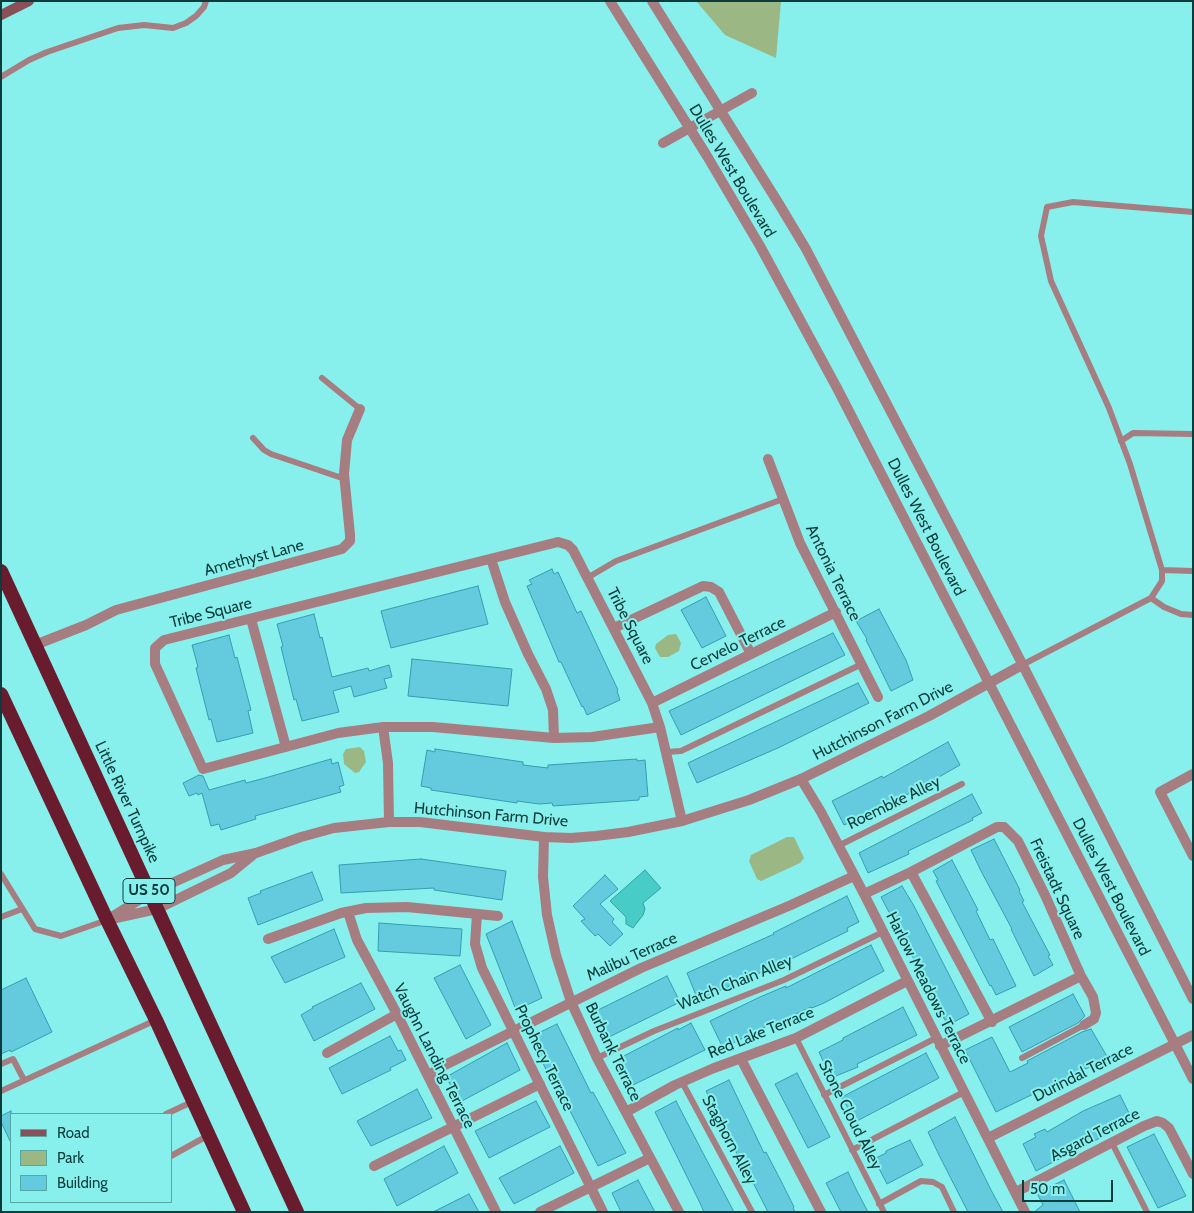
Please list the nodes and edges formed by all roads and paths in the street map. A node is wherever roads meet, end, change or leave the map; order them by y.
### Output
1 (29, 1) edge
2 (206, 1) edge
3 (610, 1) edge
4 (652, 1) edge
5 (1, 15) edge
6 (1, 78) edge
7 (752, 93) dead end
8 (721, 110) junction
9 (689, 128) junction
10 (663, 143) dead end
11 (1193, 212) edge
12 (322, 378) dead end
13 (360, 409) joint
14 (1193, 434) edge
15 (253, 438) dead end
16 (1121, 441) junction
17 (768, 459) dead end
18 (345, 479) junction
19 (783, 499) junction
20 (491, 559) junction
21 (1162, 570) junction
22 (1, 571) edge
23 (1193, 571) edge
24 (587, 578) junction
25 (1151, 598) junction
26 (836, 612) junction
27 (1193, 615) edge
28 (250, 619) junction
29 (614, 628) junction
30 (35, 645) junction
31 (751, 654) junction
32 (862, 664) junction
33 (1022, 665) junction
34 (990, 683) junction
35 (1, 694) edge
36 (878, 696) dead end
37 (652, 703) junction
38 (383, 727) junction
39 (660, 727) junction
40 (554, 738) junction
41 (286, 747) junction
42 (666, 752) junction
43 (1193, 774) edge
44 (801, 779) junction
45 (962, 784) dead end
46 (682, 821) junction
47 (389, 822) junction
48 (544, 837) junction
49 (838, 846) junction
50 (256, 854) junction
51 (1193, 856) edge
52 (911, 872) junction
53 (1, 874) edge
54 (854, 876) junction
55 (150, 893) junction
56 (864, 894) junction
57 (22, 909) junction
58 (157, 909) junction
59 (348, 912) junction
60 (477, 914) junction
61 (498, 916) dead end
62 (1, 917) edge
63 (107, 920) junction
64 (883, 932) junction
65 (268, 939) dead end
66 (1081, 976) junction
67 (907, 981) junction
68 (1193, 999) edge
69 (572, 1002) junction
70 (397, 1014) junction
71 (156, 1020) junction
72 (992, 1022) junction
73 (1084, 1025) joint
74 (514, 1032) junction
75 (1193, 1035) edge
76 (796, 1038) junction
77 (938, 1042) junction
78 (1175, 1044) junction
79 (327, 1053) dead end
80 (597, 1058) junction
81 (1022, 1058) dead end
82 (741, 1059) junction
83 (1, 1064) edge
84 (428, 1076) junction
85 (1193, 1079) edge
86 (24, 1080) junction
87 (682, 1082) junction
88 (540, 1084) junction
89 (1, 1091) edge
90 (964, 1092) junction
91 (824, 1095) junction
92 (194, 1101) junction
93 (626, 1112) junction
94 (168, 1113) edge
95 (453, 1127) junction
96 (209, 1135) junction
97 (988, 1138) junction
98 (1112, 1143) junction
99 (852, 1150) junction
100 (172, 1155) edge
101 (650, 1158) junction
102 (374, 1166) dead end
103 (1193, 1174) edge
104 (590, 1187) junction
105 (1016, 1192) junction
106 (879, 1204) junction
107 (244, 1212) edge
108 (297, 1212) edge
109 (496, 1212) edge
110 (540, 1212) edge
111 (603, 1212) edge
112 (679, 1212) edge
113 (752, 1212) edge
114 (821, 1212) edge
115 (884, 1212) edge
116 (954, 1212) edge
117 (1025, 1212) edge
118 (1147, 1212) edge

1 - 5 main road
2 - 6 lane
3 - 9 street, Dulles West Boulevard
4 - 8 street, Dulles West Boulevard
7 - 8 street
8 - 9 street
8 - 33 street, Dulles West Boulevard
9 - 10 street
9 - 34 street, Dulles West Boulevard
11 - 16 lane
12 - 13 lane
13 - 18 street, Amethyst Lane
14 - 16 lane
15 - 18 lane
16 - 21 lane
17 - 19 street, Antonia Terrace
18 - 30 street, Amethyst Lane
19 - 24 lane
19 - 26 street, Antonia Terrace
20 - 24 street, Tribe Square
20 - 28 street, Tribe Square
20 - 40 street
21 - 23 lane
21 - 25 lane
22 - 30 highway, Little River Turnpike / US 50
24 - 29 street, Tribe Square
25 - 27 lane
25 - 33 lane
26 - 31 street, Cervelo Terrace
26 - 32 street, Antonia Terrace
28 - 41 street
28 - 41 street, Tribe Square
29 - 31 street
29 - 37 street, Tribe Square
30 - 55 highway, Little River Turnpike / US 50
31 - 37 street, Cervelo Terrace
32 - 36 street, Antonia Terrace
32 - 42 lane
33 - 34 street, Hutchinson Farm Drive
33 - 68 street, Dulles West Boulevard
34 - 44 street, Hutchinson Farm Drive
34 - 78 street, Dulles West Boulevard
35 - 63 highway, US 50
37 - 39 street, Tribe Square
38 - 40 street, Tribe Square
38 - 41 street, Tribe Square
38 - 47 street
39 - 40 street, Tribe Square
39 - 42 street, Tribe Square
42 - 46 street, Tribe Square
43 - 51 street
44 - 46 street, Hutchinson Farm Drive
44 - 49 street, Harlow Meadows Terrace
45 - 49 lane, Roembke Alley
46 - 48 street, Hutchinson Farm Drive
47 - 48 street, Hutchinson Farm Drive
47 - 50 street, Hutchinson Farm Drive
48 - 69 street, Burbank Terrace
49 - 54 street, Harlow Meadows Terrace
50 - 55 street, Hutchinson Farm Drive
50 - 58 street, Hutchinson Farm Drive
52 - 56 street, Freistadt Square
52 - 66 street, Freistadt Square
52 - 72 street
53 - 57 lane
54 - 56 street, Harlow Meadows Terrace
54 - 69 street, Malibu Terrace
55 - 58 highway, Little River Turnpike / US 50
55 - 63 street, Hutchinson Farm Drive
56 - 64 street, Harlow Meadows Terrace
57 - 62 lane
57 - 63 lane
58 - 63 street, Hutchinson Farm Drive
58 - 108 highway, Little River Turnpike / US 50
59 - 60 street
59 - 65 street
59 - 70 street, Vaughn Landing Terrace
60 - 61 street
60 - 74 street, Prophecy Terrace
63 - 71 highway, US 50
64 - 67 street, Harlow Meadows Terrace
64 - 80 lane, Watch Chain Alley
66 - 72 street
66 - 73 street, Freistadt Square
67 - 76 street, Red Lake Terrace
67 - 77 street, Harlow Meadows Terrace
69 - 74 street, Malibu Terrace
69 - 80 street, Burbank Terrace
70 - 79 street
70 - 84 street, Vaughn Landing Terrace
71 - 86 lane
71 - 92 highway, US 50
72 - 77 street
73 - 81 lane
74 - 84 street, Malibu Terrace
74 - 88 street, Prophecy Terrace
75 - 78 street, Durindal Terrace
76 - 82 street, Red Lake Terrace
76 - 91 lane, Stone Cloud Alley
77 - 90 street, Harlow Meadows Terrace
77 - 91 lane
78 - 85 street, Dulles West Boulevard
78 - 97 street, Durindal Terrace
80 - 93 street, Burbank Terrace
82 - 87 street, Red Lake Terrace
82 - 114 street
83 - 86 lane
84 - 95 street, Vaughn Landing Terrace
86 - 89 lane
87 - 93 street, Red Lake Terrace
87 - 113 lane, Staghorn Alley
88 - 95 street
88 - 104 street, Prophecy Terrace
90 - 97 street, Harlow Meadows Terrace
90 - 99 lane
91 - 99 lane, Stone Cloud Alley
92 - 94 lane
92 - 96 highway, US 50
93 - 101 street, Burbank Terrace
95 - 102 street
95 - 109 street, Vaughn Landing Terrace
96 - 100 lane
96 - 107 highway, US 50
97 - 105 street, Harlow Meadows Terrace
98 - 103 street, Asgard Terrace
98 - 105 street, Asgard Terrace
98 - 118 lane
99 - 106 lane, Stone Cloud Alley
101 - 104 street
101 - 112 street, Burbank Terrace
104 - 110 street
104 - 111 street, Prophecy Terrace
105 - 117 street, Harlow Meadows Terrace
106 - 115 lane, Stone Cloud Alley
106 - 116 lane

